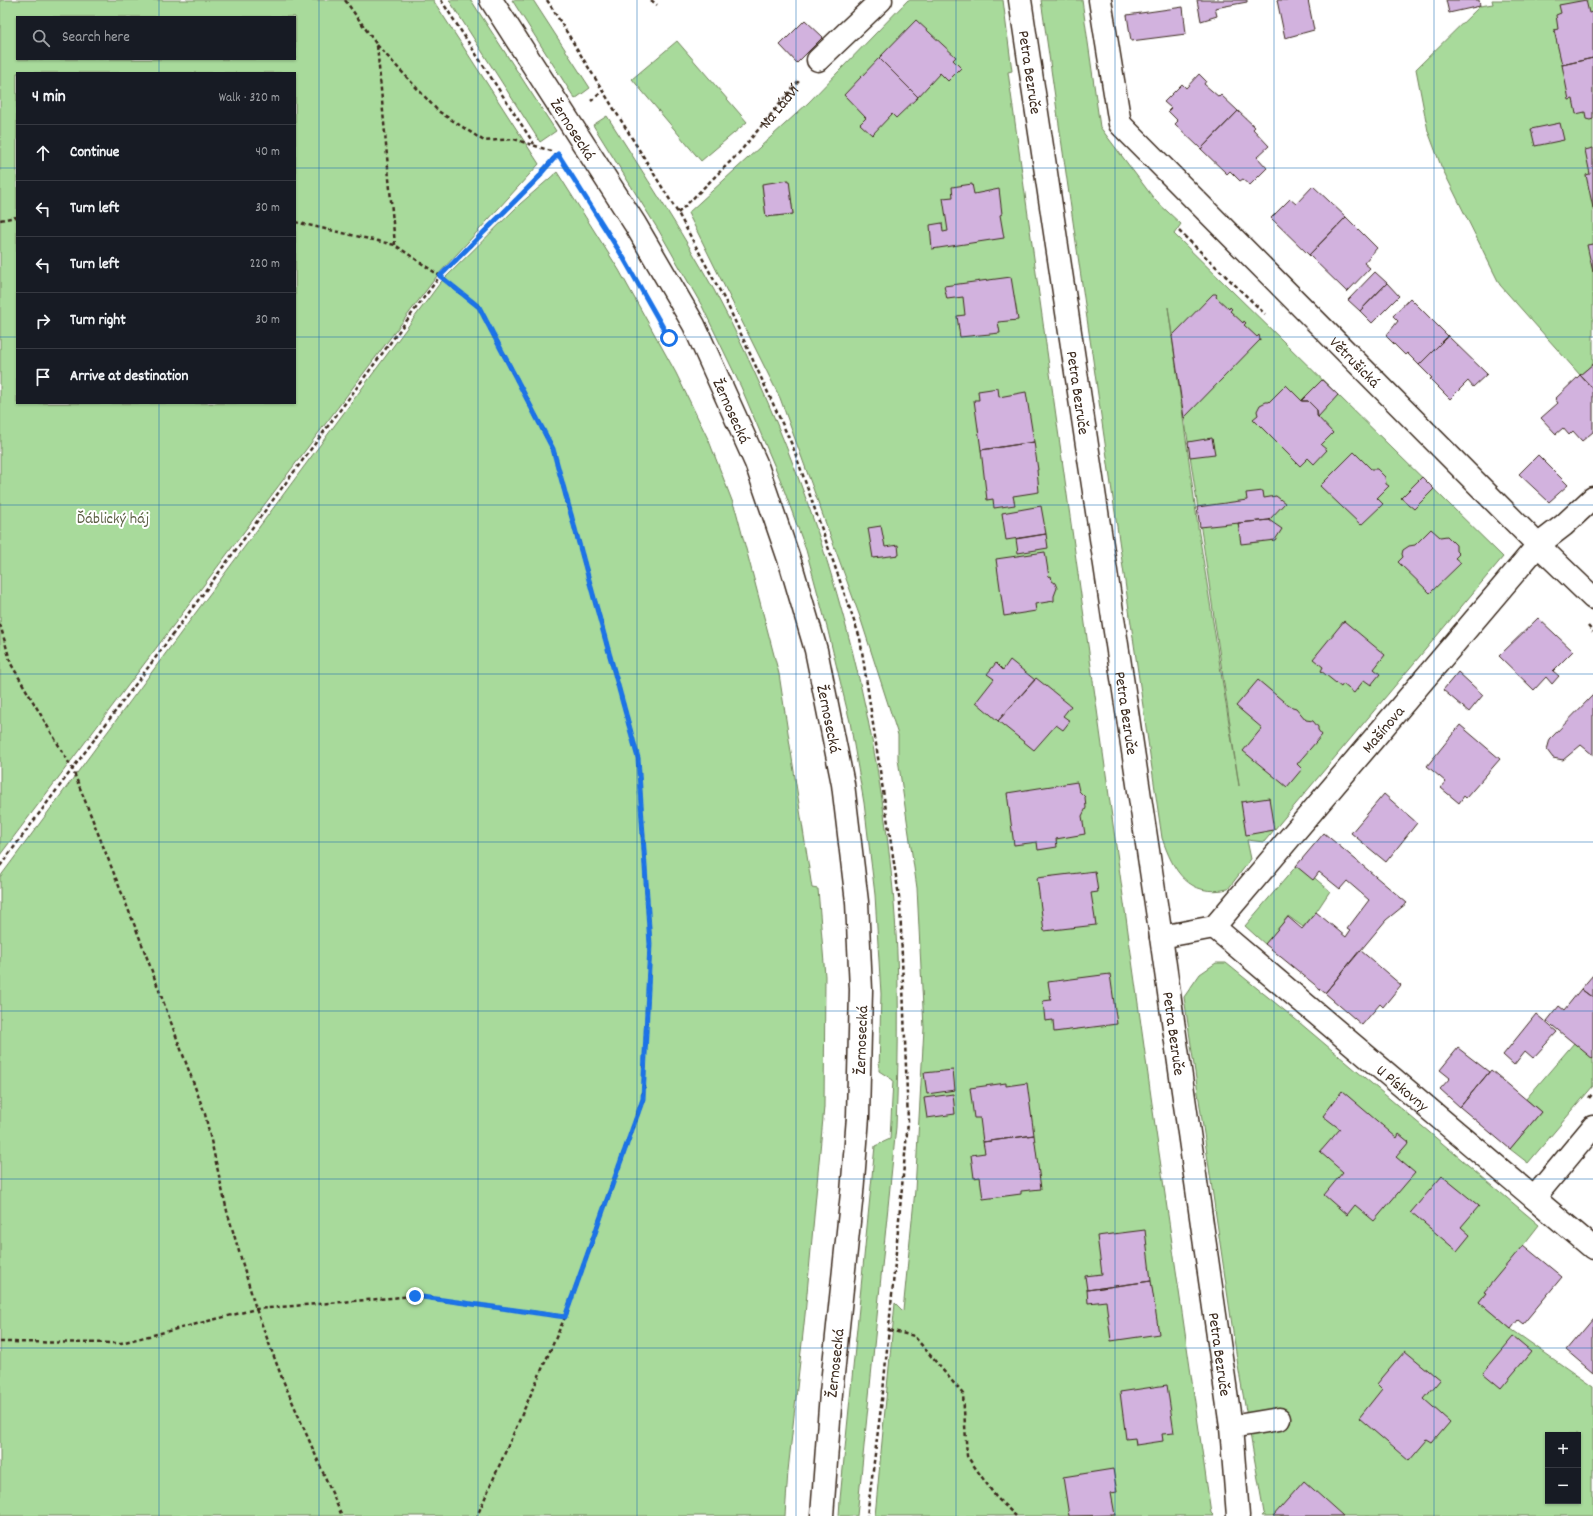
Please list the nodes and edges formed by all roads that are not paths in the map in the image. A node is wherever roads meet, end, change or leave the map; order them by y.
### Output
1 (491, 0) edge
2 (881, 0) edge
3 (1020, 0) edge
4 (1100, 0) edge
5 (818, 60) road end
6 (1593, 498) edge
7 (1538, 545) junction
8 (1593, 598) edge
9 (1214, 927) junction
10 (1161, 937) junction
11 (1593, 1127) edge
12 (1534, 1198) junction
13 (1593, 1248) edge
14 (1279, 1419) dead end
15 (1231, 1427) junction
16 (822, 1516) edge
17 (1238, 1516) edge

1 - 16 street, Žernosecká
2 - 5 street
3 - 10 street, Petra Bezruče
4 - 7 street, Větrušická
6 - 7 street, Mašínova
7 - 8 street, Větrušická
7 - 9 street, Mašínova
9 - 10 street
9 - 12 street, U Pískovny
10 - 15 street, Petra Bezruče
11 - 12 street
12 - 13 street, U Pískovny
14 - 15 street
15 - 17 street, Petra Bezruče

